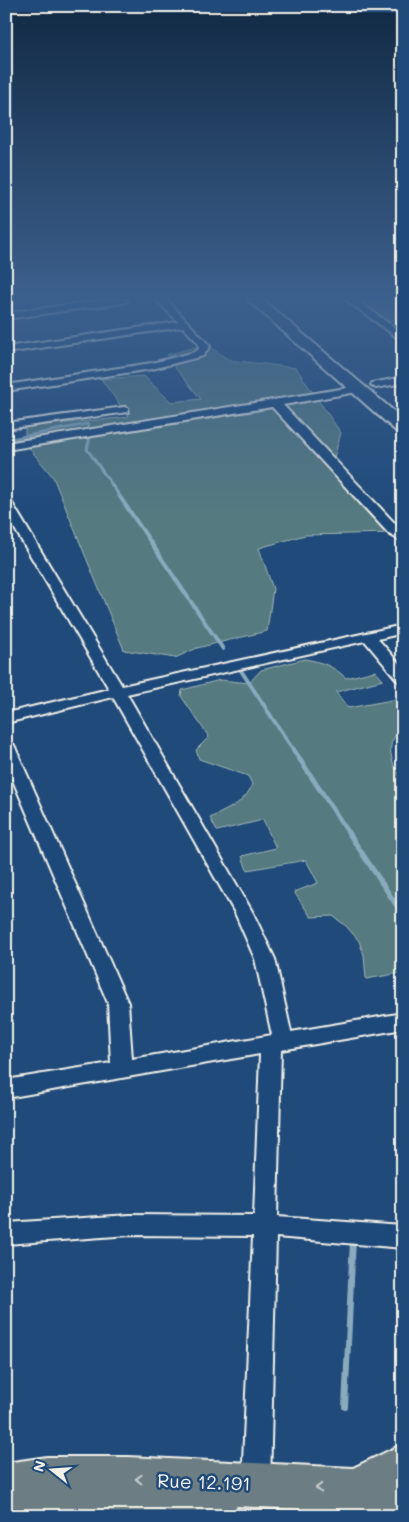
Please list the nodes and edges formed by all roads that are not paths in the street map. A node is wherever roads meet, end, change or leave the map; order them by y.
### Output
1 (119, 371) edge
2 (338, 371) edge
3 (359, 371) edge
4 (403, 380) edge
5 (376, 385) junction
6 (6, 388) edge
7 (359, 389) junction
8 (275, 403) junction
9 (403, 409) edge
10 (124, 410) dead end
11 (6, 426) edge
12 (403, 428) edge
13 (6, 446) edge
14 (6, 503) edge
15 (403, 538) edge
16 (403, 629) edge
17 (368, 636) junction
18 (403, 678) edge
19 (118, 692) junction
20 (6, 718) edge
21 (6, 745) edge
22 (403, 1022) edge
23 (277, 1043) junction
24 (122, 1069) junction
25 (6, 1089) edge
26 (264, 1226) junction
27 (6, 1234) edge
28 (403, 1237) edge
29 (403, 1466) edge
30 (256, 1484) junction
31 (6, 1485) edge
32 (356, 1490) junction
33 (403, 1492) edge
34 (6, 1513) edge
35 (218, 1516) edge

1 - 6 street
2 - 7 street
3 - 5 street
4 - 5 street
5 - 9 street
7 - 8 street
7 - 12 street
8 - 13 street
8 - 15 street
10 - 11 street
14 - 19 street
16 - 17 street
17 - 18 street
17 - 19 street
19 - 20 street
19 - 23 street
21 - 24 street
22 - 23 street
23 - 24 street
23 - 26 street
24 - 25 street
26 - 27 street
26 - 28 street
26 - 30 street
29 - 32 main road
30 -> 31 main road, Rue 12.191
32 -> 30 main road, Rue 12.191
32 - 33 main road, Rue 12.191
34 - 35 main road, Rue 12.191

